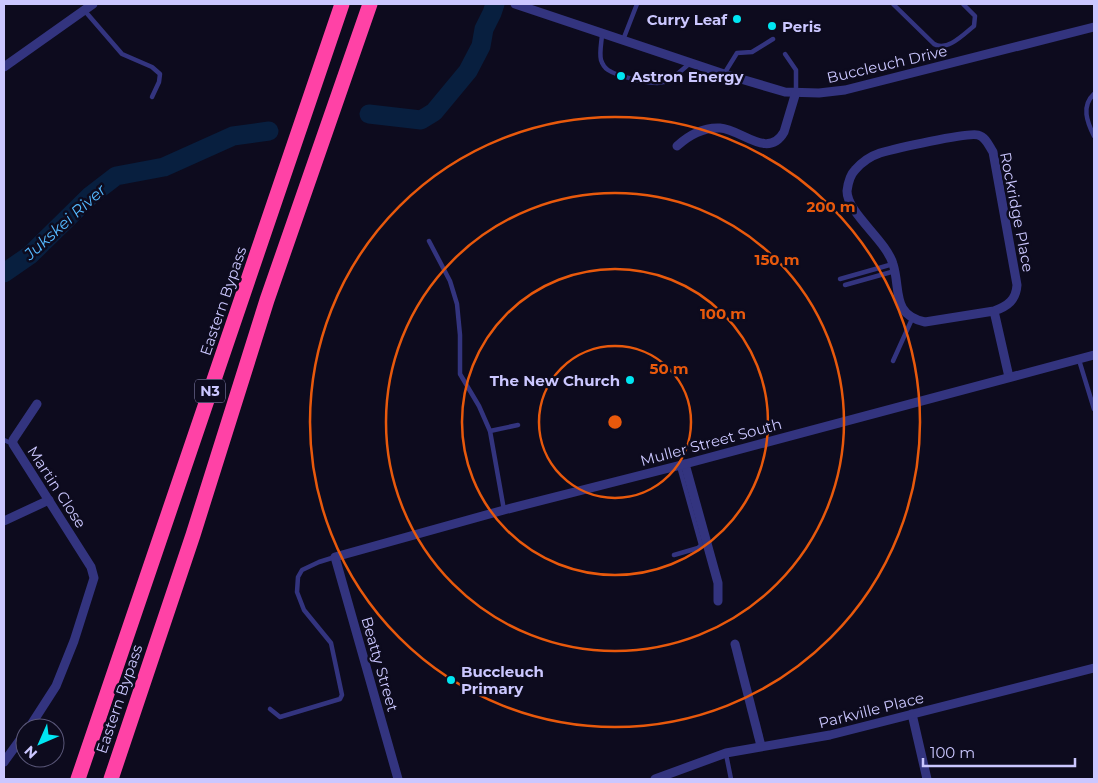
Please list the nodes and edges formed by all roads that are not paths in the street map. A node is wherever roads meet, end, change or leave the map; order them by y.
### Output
1 (93, 4) edge
2 (342, 4) edge
3 (370, 4) edge
4 (515, 4) edge
5 (637, 4) edge
6 (893, 4) edge
7 (963, 4) edge
8 (84, 10) junction
9 (1094, 26) edge
10 (602, 33) junction
11 (773, 39) dead end
12 (623, 40) junction
13 (786, 54) dead end
14 (690, 63) junction
15 (4, 68) edge
16 (724, 74) junction
17 (796, 92) junction
18 (1094, 94) edge
19 (152, 97) dead end
20 (1094, 136) edge
21 (677, 146) dead end
22 (429, 241) dead end
23 (894, 267) junction
24 (840, 279) dead end
25 (845, 285) dead end
26 (994, 312) junction
27 (912, 319) junction
28 (1094, 355) edge
29 (1078, 359) junction
30 (892, 361) dead end
31 (1009, 377) junction
32 (37, 404) dead end
33 (1094, 408) edge
34 (518, 425) dead end
35 (490, 431) junction
36 (4, 440) edge
37 (13, 444) junction
38 (682, 465) junction
39 (49, 500) junction
40 (504, 510) junction
41 (4, 521) edge
42 (674, 555) dead end
43 (335, 557) junction
44 (718, 601) dead end
45 (735, 644) dead end
46 (1094, 668) edge
47 (270, 709) dead end
48 (912, 714) junction
49 (35, 718) edge
50 (761, 746) junction
51 (15, 747) edge
52 (726, 752) junction
53 (4, 762) edge
54 (661, 778) edge
55 (78, 779) edge
56 (111, 779) edge
57 (398, 779) edge
58 (731, 779) edge
59 (927, 779) edge

1 - 8 street
2 - 55 highway, Eastern Bypass / N3
3 - 56 highway, Eastern Bypass / N3
4 - 10 street, Buccleuch Drive
5 - 12 lane
6 - 7 lane
8 - 15 street
8 - 19 lane
9 - 17 street, Buccleuch Drive
10 - 12 street, Buccleuch Drive
10 - 14 lane
11 - 16 lane
12 - 14 street, Buccleuch Drive
13 - 17 lane
14 - 16 street, Buccleuch Drive
16 - 17 street, Buccleuch Drive
17 - 21 street
18 - 20 lane
22 - 35 lane
23 - 24 lane
23 - 25 lane
23 - 26 street, Rockridge Place
23 - 27 street, Rockridge Place
26 - 27 street, Rockridge Place
26 - 31 street
27 - 30 lane
28 - 29 street, Muller Street South
29 - 31 street, Muller Street South
29 - 33 lane
31 - 38 street, Muller Street South
32 - 37 street, Martin Close
34 - 35 lane
35 - 40 lane
36 - 37 lane
37 - 39 street, Martin Close
38 - 40 street, Muller Street South
38 - 42 lane
38 - 44 street
39 - 41 street
39 - 49 street, Martin Close
40 - 43 street, Muller Street South
43 - 47 lane
43 - 57 street, Beatty Street
45 - 50 street
46 - 48 street, Parkville Place
48 - 50 street, Parkville Place
48 - 59 street
50 - 52 street, Parkville Place
51 - 53 street
52 - 54 street, Parkville Place
52 - 58 lane

